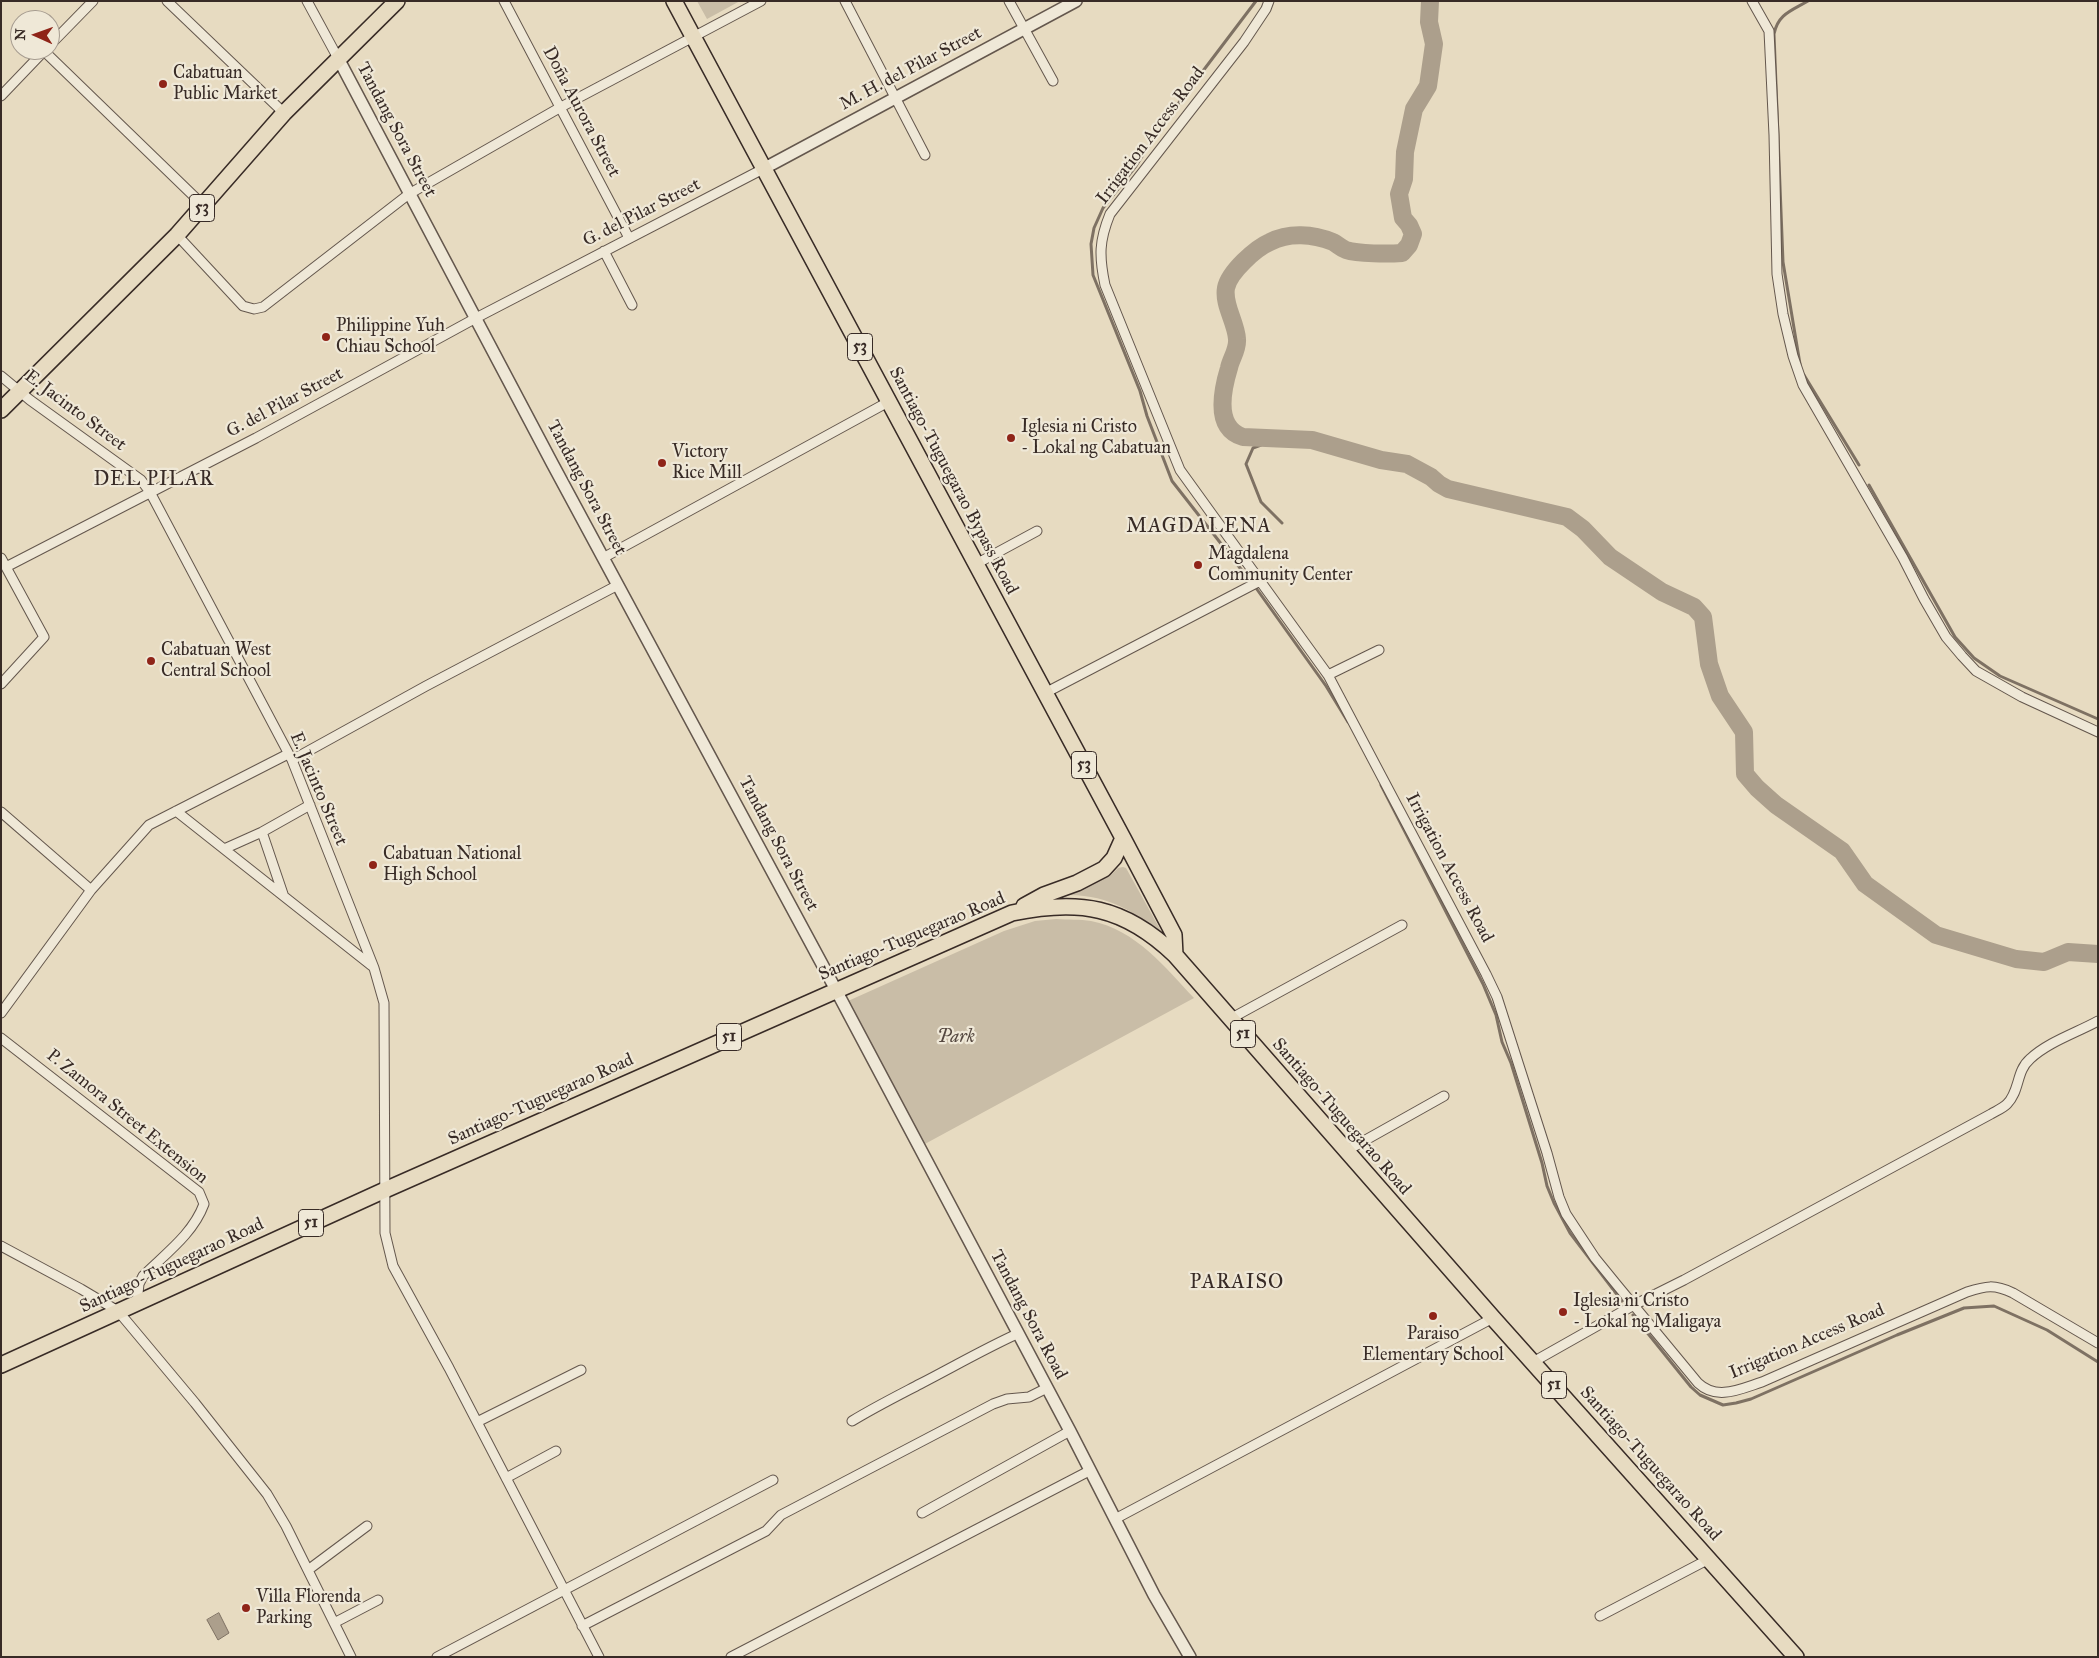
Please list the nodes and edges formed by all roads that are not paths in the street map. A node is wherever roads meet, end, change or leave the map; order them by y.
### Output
1 (93, 1) edge
2 (167, 1) edge
3 (307, 1) edge
4 (397, 1) edge
5 (504, 1) edge
6 (674, 1) edge
7 (761, 1) edge
8 (846, 1) edge
9 (1009, 1) edge
10 (1076, 1) edge
11 (1269, 1) edge
12 (1752, 1) edge
13 (1024, 29) junction
14 (60, 35) edge
15 (693, 36) junction
16 (35, 60) edge
17 (57, 60) edge
18 (339, 60) junction
19 (1053, 81) dead end
20 (1, 96) edge
21 (896, 97) junction
22 (561, 107) junction
23 (284, 114) junction
24 (925, 154) dead end
25 (764, 168) junction
26 (409, 194) junction
27 (204, 206) junction
28 (177, 235) junction
29 (628, 238) junction
30 (604, 251) junction
31 (632, 305) dead end
32 (476, 318) junction
33 (1, 376) edge
34 (19, 390) junction
35 (890, 401) junction
36 (1, 410) edge
37 (150, 492) junction
38 (1037, 531) dead end
39 (1, 558) edge
40 (603, 558) junction
41 (976, 564) junction
42 (6, 567) junction
43 (1260, 582) junction
44 (618, 585) junction
45 (1379, 650) dead end
46 (1328, 675) junction
47 (1, 684) edge
48 (1045, 693) junction
49 (2098, 732) edge
50 (290, 757) junction
51 (310, 805) junction
52 (1, 812) edge
53 (176, 812) junction
54 (262, 832) junction
55 (1123, 838) junction
56 (224, 849) junction
57 (92, 890) junction
58 (283, 895) junction
59 (1012, 913) junction
60 (1402, 925) dead end
61 (1175, 955) junction
62 (374, 968) junction
63 (836, 990) junction
64 (1, 1013) edge
65 (1230, 1019) junction
66 (2098, 1021) edge
67 (1, 1038) edge
68 (1444, 1096) dead end
69 (1346, 1151) junction
70 (385, 1190) junction
71 (1, 1246) edge
72 (137, 1302) junction
73 (1634, 1305) junction
74 (118, 1311) junction
75 (1493, 1318) junction
76 (1017, 1334) junction
77 (2098, 1344) edge
78 (1534, 1362) junction
79 (1, 1365) edge
80 (581, 1370) dead end
81 (1047, 1388) junction
82 (852, 1421) dead end
83 (477, 1422) junction
84 (1070, 1431) junction
85 (556, 1451) dead end
86 (1089, 1471) junction
87 (506, 1478) junction
88 (773, 1480) dead end
89 (922, 1513) dead end
90 (1115, 1519) junction
91 (367, 1526) dead end
92 (1709, 1559) junction
93 (308, 1570) junction
94 (562, 1590) junction
95 (378, 1600) dead end
96 (1600, 1616) dead end
97 (334, 1624) junction
98 (582, 1626) junction
99 (351, 1657) edge
100 (437, 1657) edge
101 (598, 1657) edge
102 (731, 1657) edge
103 (1190, 1657) edge
104 (1796, 1657) edge

1 - 14 street
2 - 23 street
3 - 18 street, Tandang Sora Street
4 - 18 highway, 53
5 - 22 street, Doña Aurora Street
6 - 15 highway, Santiago-Tuguegarao Bypass Road / 53
7 - 15 street
8 - 21 street
9 - 13 street
10 - 13 street, M. H. del Pilar Street
11 - 43 street, Irrigation Access Road
12 - 49 street
13 - 19 street
13 - 21 street, M. H. del Pilar Street
15 - 22 street
15 - 25 highway, Santiago-Tuguegarao Bypass Road / 53
16 - 20 street
17 - 27 street
18 - 23 highway, 53
18 - 26 street, Tandang Sora Street
21 - 24 street
21 - 25 street, M. H. del Pilar Street
22 - 26 street
22 - 29 street, Doña Aurora Street
23 - 27 highway, 53
25 - 29 street, G. del Pilar Street
25 - 35 highway, Santiago-Tuguegarao Bypass Road / 53
26 - 28 street
26 - 32 street, Tandang Sora Street
27 - 28 highway, 53
28 - 34 highway, 53
29 - 30 street, G. del Pilar Street
30 - 31 street
30 - 32 street, G. del Pilar Street
32 - 37 street, G. del Pilar Street
32 - 40 street, Tandang Sora Street
33 - 34 street, E. Jacinto Street
34 - 36 highway, 53
34 - 37 street, E. Jacinto Street
35 - 40 street
35 - 41 highway, Santiago-Tuguegarao Bypass Road / 53
37 - 42 street, G. del Pilar Street
37 - 50 street, E. Jacinto Street
38 - 41 street
39 - 42 street
40 - 44 street, Tandang Sora Street
41 - 48 highway, Santiago-Tuguegarao Bypass Road / 53
42 - 47 street
43 - 46 street, Irrigation Access Road
43 - 48 street
44 - 50 street
44 - 63 street, Tandang Sora Street
45 - 46 street
46 - 73 street, Irrigation Access Road
48 - 55 highway, Santiago-Tuguegarao Bypass Road / 53
50 - 51 street, E. Jacinto Street
50 - 53 street
51 - 54 street
51 - 62 street, E. Jacinto Street
52 - 57 street
53 - 56 street
53 - 57 street
54 - 56 street
54 - 58 street
55 - 59 highway
55 - 61 highway, Santiago-Tuguegarao Bypass Road / 53
56 - 58 street
57 - 64 street
58 - 62 street
59 - 61 highway, Santiago-Tuguegarao Road / 51
59 - 63 highway, Santiago-Tuguegarao Road / 51
60 - 65 street
61 - 65 highway, Santiago-Tuguegarao Road / 51
62 - 70 street, E. Jacinto Street
63 - 70 highway, Santiago-Tuguegarao Road / 51
63 - 76 street, Tandang Sora Road
65 - 69 highway, Santiago-Tuguegarao Road / 51
66 - 73 street
67 - 72 street, P. Zamora Street Extension
68 - 69 street
69 - 75 highway, Santiago-Tuguegarao Road / 51
70 - 72 highway, Santiago-Tuguegarao Road / 51
70 - 83 street, E. Jacinto Street
71 - 74 street
72 - 74 highway, Santiago-Tuguegarao Road / 51
73 - 77 street, Irrigation Access Road
73 - 78 street
74 - 79 highway, Santiago-Tuguegarao Road / 51
74 - 93 street
75 - 78 highway, Santiago-Tuguegarao Road / 51
75 - 90 street
76 - 81 street, Tandang Sora Road
76 - 82 street
78 - 92 highway, Santiago-Tuguegarao Road / 51
80 - 83 street
81 - 84 street, Tandang Sora Road
81 - 98 street
83 - 87 street, E. Jacinto Street
84 - 86 street, Tandang Sora Road
84 - 89 street
85 - 87 street
86 - 90 street, Tandang Sora Road
86 - 102 street
87 - 94 street, E. Jacinto Street
88 - 94 street
90 - 103 street, Tandang Sora Road
91 - 93 street
92 - 96 street
92 - 104 highway, Santiago-Tuguegarao Road / 51
93 - 97 street
94 - 98 street, E. Jacinto Street
94 - 100 street
95 - 97 street
97 - 99 street
98 - 101 street, E. Jacinto Street

